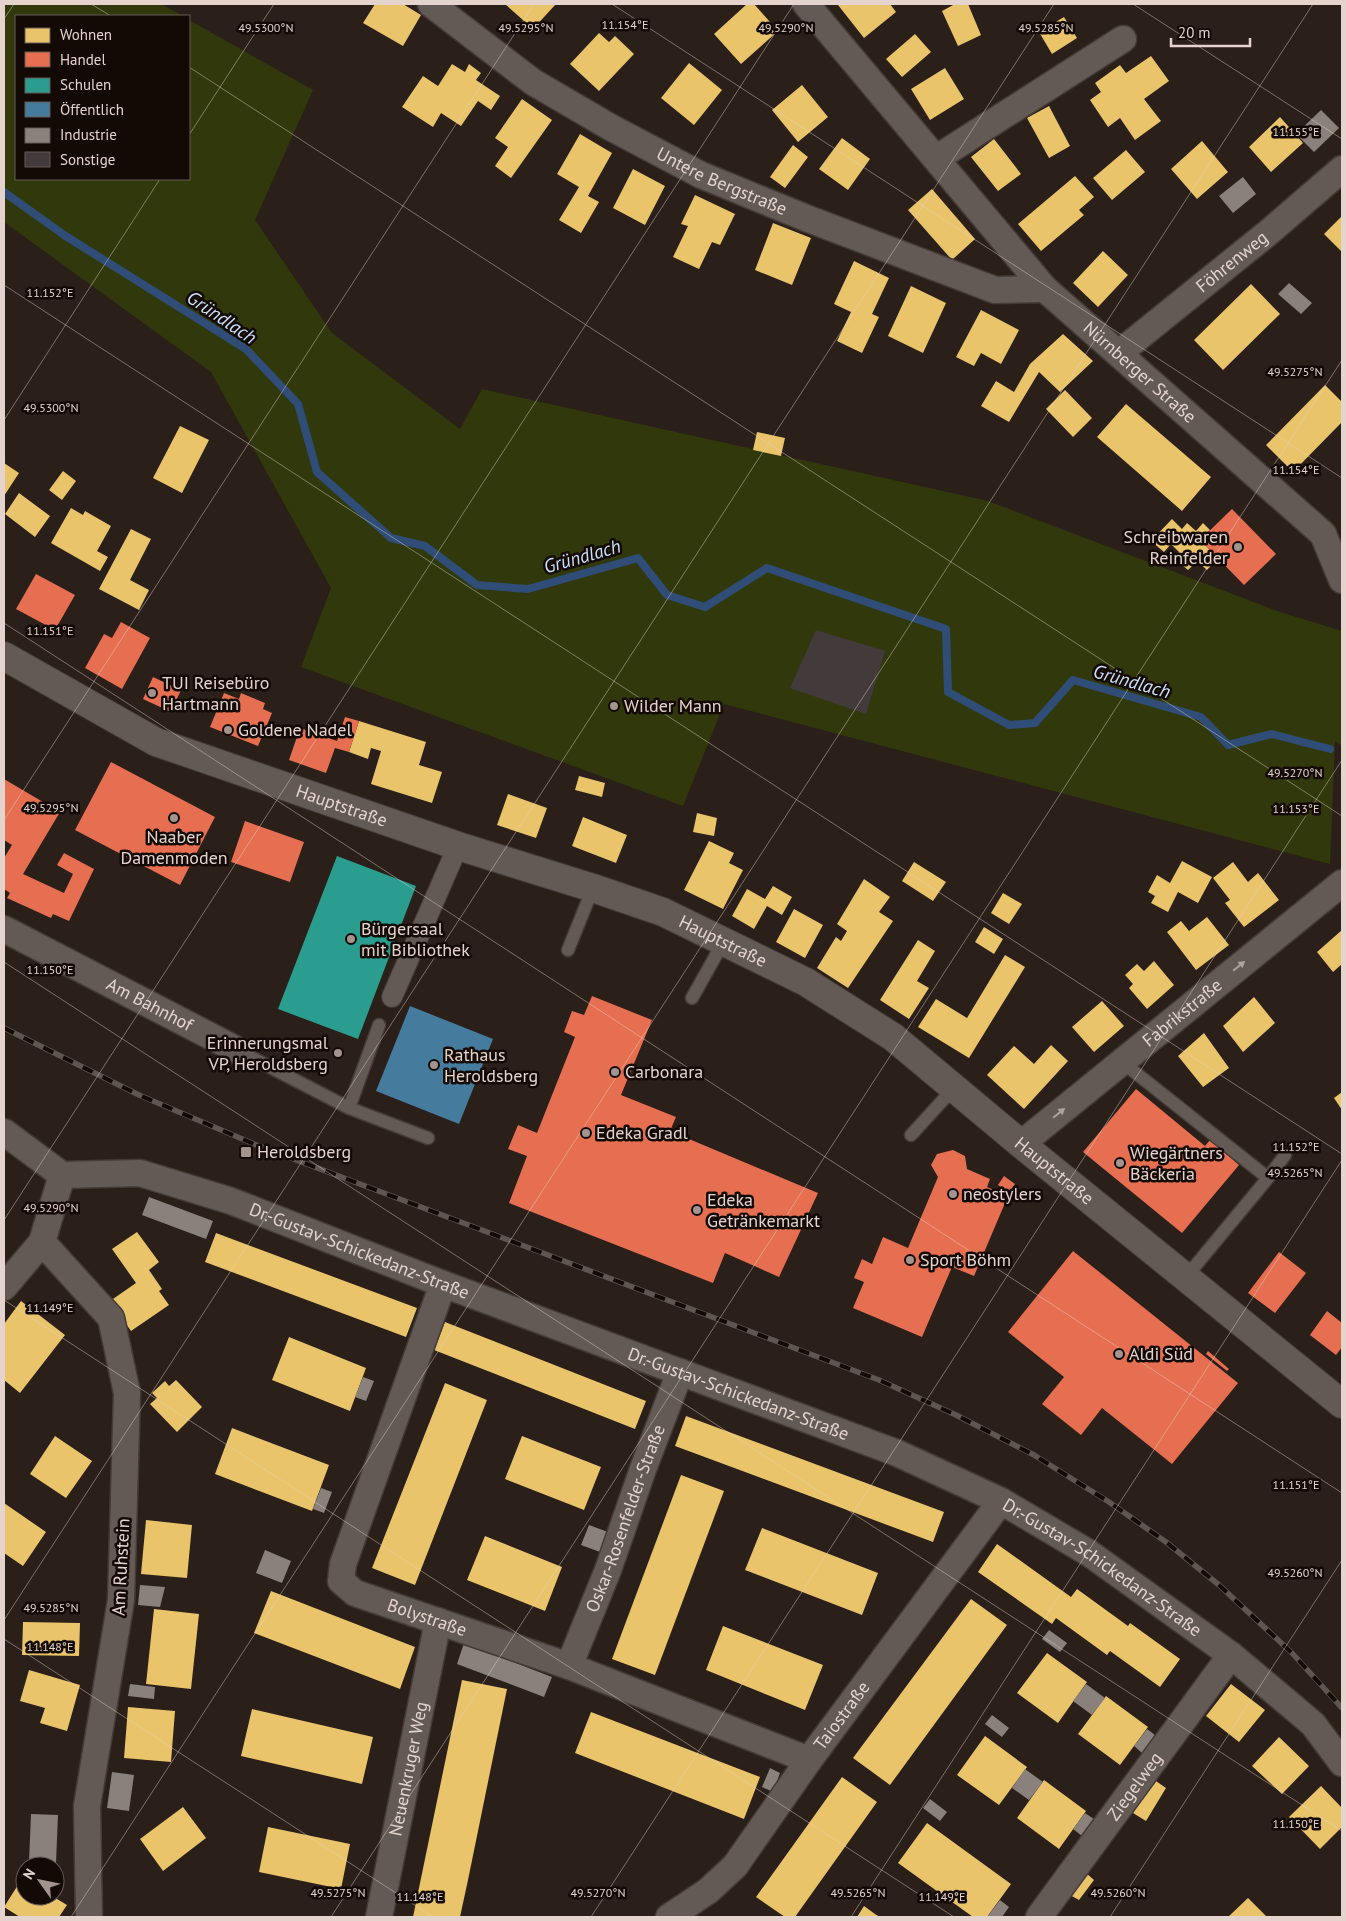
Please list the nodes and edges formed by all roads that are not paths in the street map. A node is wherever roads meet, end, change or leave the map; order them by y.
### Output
1 (431, 4) edge
2 (806, 4) edge
3 (1123, 39) dead end
4 (937, 158) junction
5 (1342, 169) edge
6 (1045, 289) junction
7 (1119, 353) junction
8 (1333, 530) edge
9 (1342, 580) edge
10 (4, 656) edge
11 (458, 846) junction
12 (1342, 883) edge
13 (593, 888) junction
14 (4, 929) edge
15 (724, 941) junction
16 (568, 950) dead end
17 (392, 998) dead end
18 (692, 998) dead end
19 (379, 1025) dead end
20 (241, 1052) joint
21 (1122, 1062) junction
22 (954, 1088) junction
23 (349, 1108) junction
24 (4, 1132) edge
25 (911, 1135) dead end
26 (428, 1138) dead end
27 (1021, 1144) junction
28 (1285, 1155) dead end
29 (62, 1175) junction
30 (1268, 1178) junction
31 (42, 1242) junction
32 (1186, 1277) junction
33 (443, 1284) junction
34 (4, 1287) edge
35 (680, 1372) junction
36 (1342, 1404) edge
37 (1001, 1501) junction
38 (438, 1621) junction
39 (1231, 1655) junction
40 (569, 1666) junction
41 (809, 1760) junction
42 (1342, 1764) edge
43 (89, 1917) edge
44 (379, 1917) edge
45 (669, 1917) edge
46 (1039, 1917) edge

1 - 6 street, Untere Bergstraße
2 - 4 street, Nürnberger Straße
3 - 4 street
4 - 6 street, Nürnberger Straße
5 - 7 street, Föhrenweg
6 - 7 street, Nürnberger Straße
7 - 8 street, Nürnberger Straße
8 - 9 street, Nürnberger Straße
10 - 11 street, Hauptstraße
11 - 13 street, Hauptstraße
11 - 17 street
21 -> 12 street, Fabrikstraße
13 - 15 street, Hauptstraße
13 - 16 lane
14 - 20 street, Am Bahnhof
15 - 18 lane
15 - 22 street, Hauptstraße
19 - 23 lane
20 - 23 lane
27 -> 21 street, Fabrikstraße
21 - 30 lane
22 - 25 lane
22 - 27 street, Hauptstraße
23 - 26 lane
24 - 29 street
27 - 32 street, Hauptstraße
28 - 30 lane
29 - 31 street
29 - 33 street, Dr.-Gustav-Schickedanz-Straße
30 - 32 lane
31 - 34 street
31 - 43 street, Am Ruhstein
32 - 36 street, Hauptstraße
33 - 35 street, Dr.-Gustav-Schickedanz-Straße
33 - 38 street, Bolystraße
35 - 37 street, Dr.-Gustav-Schickedanz-Straße
35 - 40 street, Oskar-Rosenfelder-Straße
37 - 39 street, Dr.-Gustav-Schickedanz-Straße
37 - 41 street, Taiostraße
38 - 40 street, Bolystraße
38 - 44 street, Neuenkruger Weg
39 - 42 street, Dr.-Gustav-Schickedanz-Straße
39 - 46 street, Ziegelweg
40 - 41 street, Bolystraße
41 - 45 street, Taiostraße

